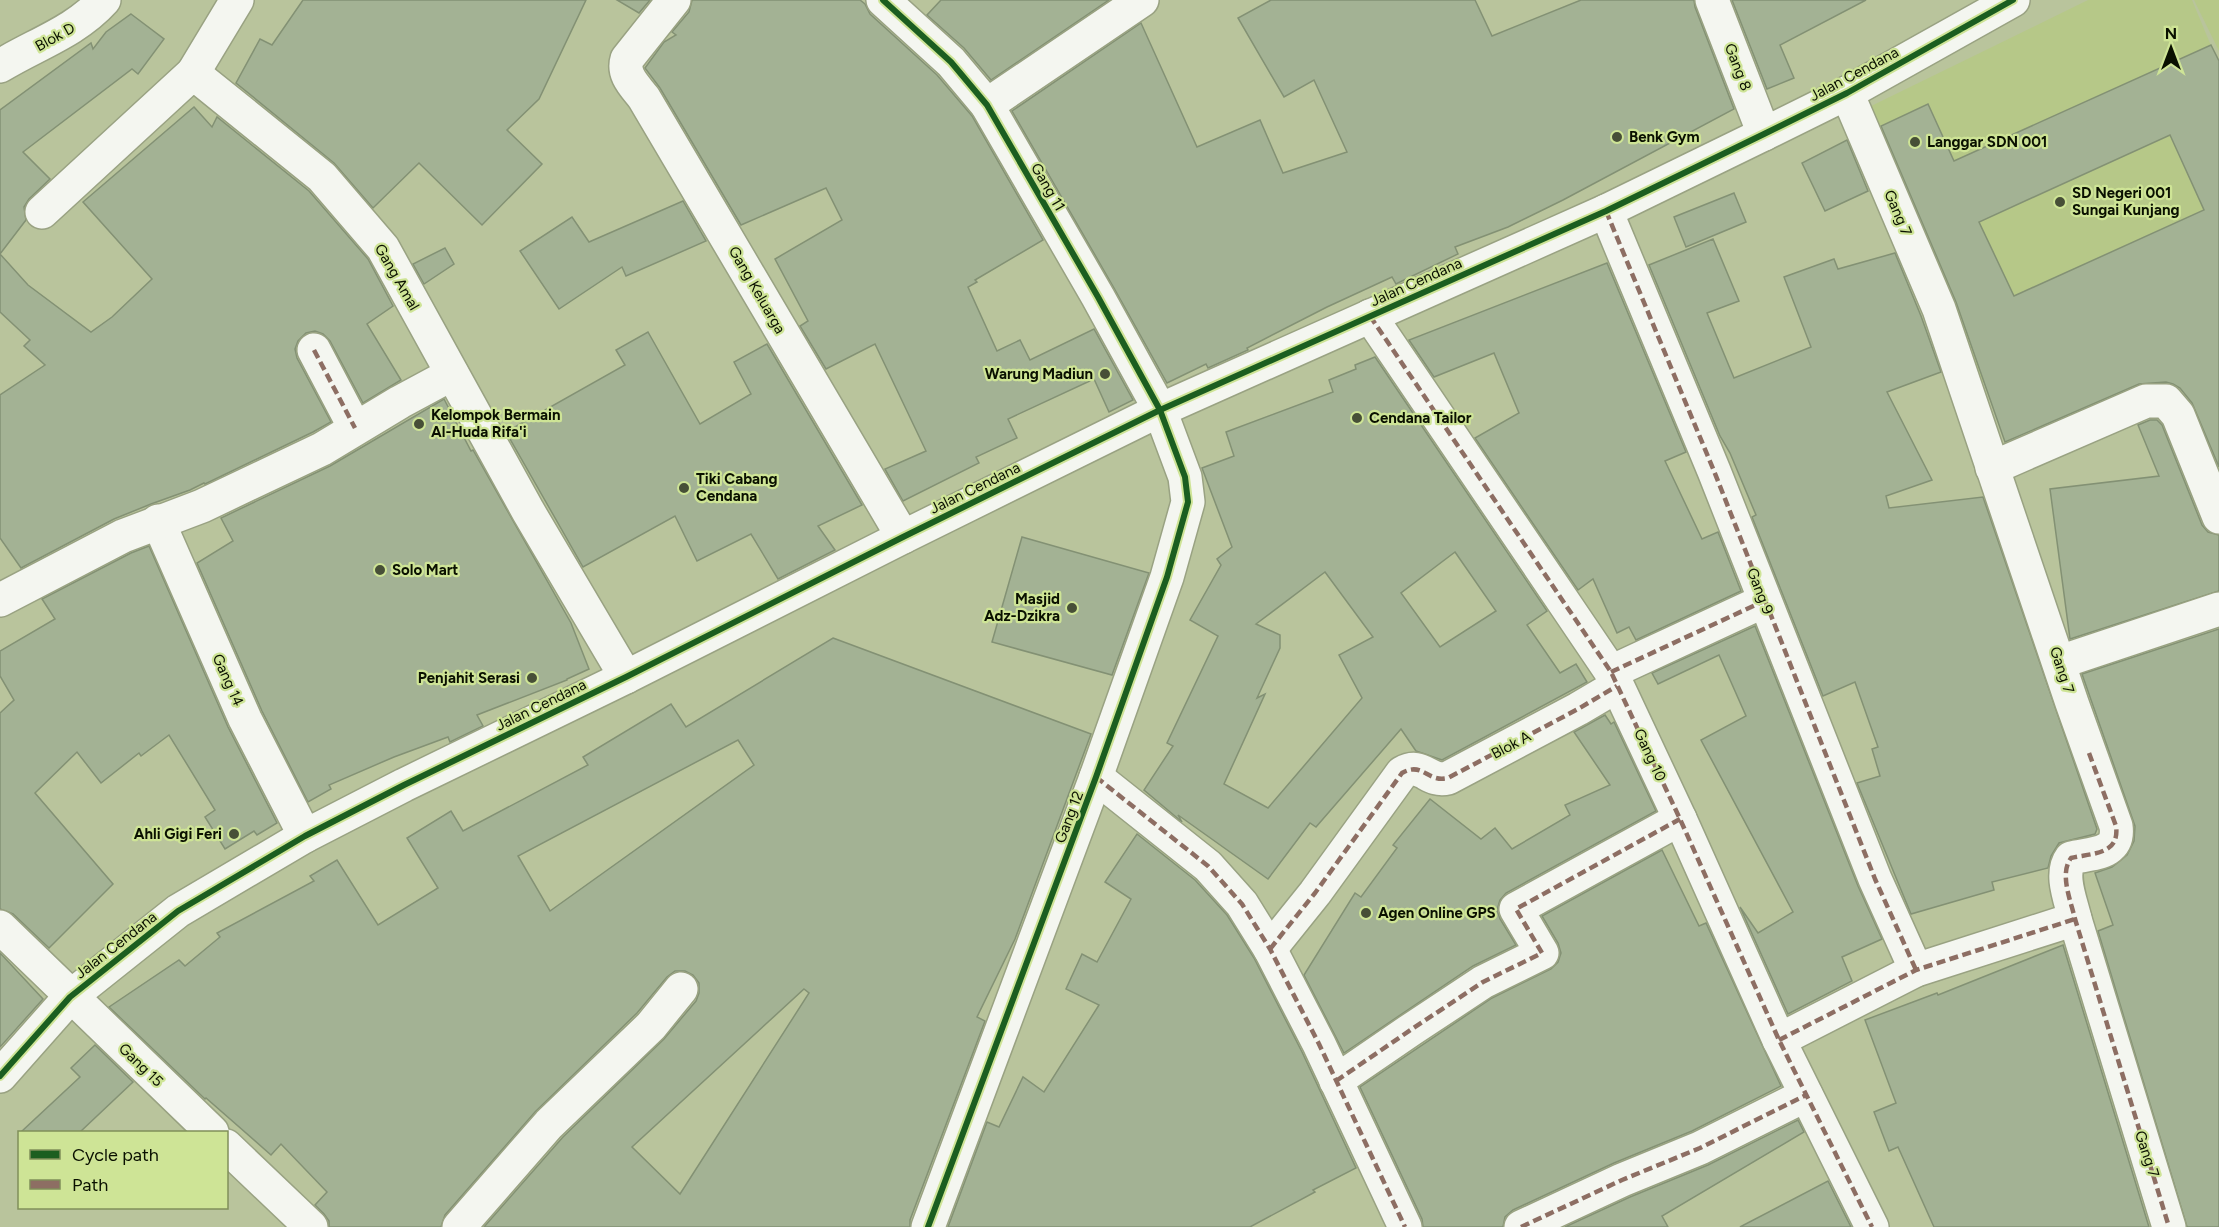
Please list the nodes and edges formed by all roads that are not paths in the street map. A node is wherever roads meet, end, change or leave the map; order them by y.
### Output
1 (104, 0) edge
2 (237, 0) edge
3 (674, 0) edge
4 (883, 0) edge
5 (1142, 0) edge
6 (1712, 0) edge
7 (2013, 0) edge
8 (0, 66) edge
9 (193, 73) junction
10 (1847, 93) junction
11 (987, 105) junction
12 (1764, 134) junction
13 (1606, 211) junction
14 (42, 212) dead end
15 (1370, 316) junction
16 (314, 350) dead end
17 (452, 374) junction
18 (1160, 410) junction
19 (355, 428) junction
20 (1992, 468) junction
21 (2219, 517) edge
22 (158, 521) junction
23 (903, 537) junction
24 (0, 600) edge
25 (1764, 601) junction
26 (2219, 609) edge
27 (2060, 662) junction
28 (626, 677) junction
29 (1614, 679) junction
30 (1096, 777) junction
31 (1680, 819) junction
32 (305, 836) junction
33 (2075, 919) junction
34 (0, 927) edge
35 (1270, 949) junction
36 (1916, 970) junction
37 (681, 989) dead end
38 (70, 997) junction
39 (1779, 1040) junction
40 (0, 1076) edge
41 (1336, 1082) junction
42 (1806, 1095) junction
43 (211, 1131) edge
44 (228, 1148) edge
45 (311, 1227) edge
46 (459, 1227) edge
47 (928, 1227) edge
48 (1405, 1227) edge
49 (1521, 1227) edge
50 (1872, 1227) edge
51 (2169, 1227) edge

1 - 8 street, Blok D
2 - 9 street
3 - 23 street, Gang Keluarga
4 - 11 street, Gang 11
5 - 11 street
6 - 12 street, Gang 8
7 - 10 street, Jalan Cendana
9 - 14 street
9 - 17 street, Gang Amal
10 - 12 street, Jalan Cendana
10 - 20 street, Gang 7
11 - 18 street, Gang 11
12 - 13 street, Jalan Cendana
13 - 15 street, Jalan Cendana
13 - 25 street, Gang 9
15 - 18 street, Jalan Cendana
15 - 29 street, Gang 10
16 - 19 street
17 - 19 street
17 - 28 street, Gang Amal
18 - 23 street, Jalan Cendana
18 - 30 street, Gang 12
19 - 22 street
20 - 21 street
20 - 27 street, Gang 7
22 - 24 street
22 - 32 street, Gang 14
23 - 28 street, Jalan Cendana
25 - 29 street
25 - 36 street, Gang 9
26 - 27 street
27 - 33 street, Gang 7
28 - 32 street, Jalan Cendana
29 - 31 street, Gang 10
29 - 35 street, Blok A
30 - 35 street, Gang 12
30 - 47 street, Gang 12
31 - 39 street, Gang 10
31 - 41 street
32 - 38 street, Jalan Cendana
33 - 36 street
33 - 51 street, Gang 7
34 - 38 street, Gang 15
35 - 41 street, Gang 12
36 - 39 street
37 - 46 street
38 - 40 street, Jalan Cendana
38 - 43 street, Gang 15
39 - 42 street, Gang 10
41 - 48 street, Gang 12
42 - 49 street
42 - 50 street, Gang 10
44 - 45 street

